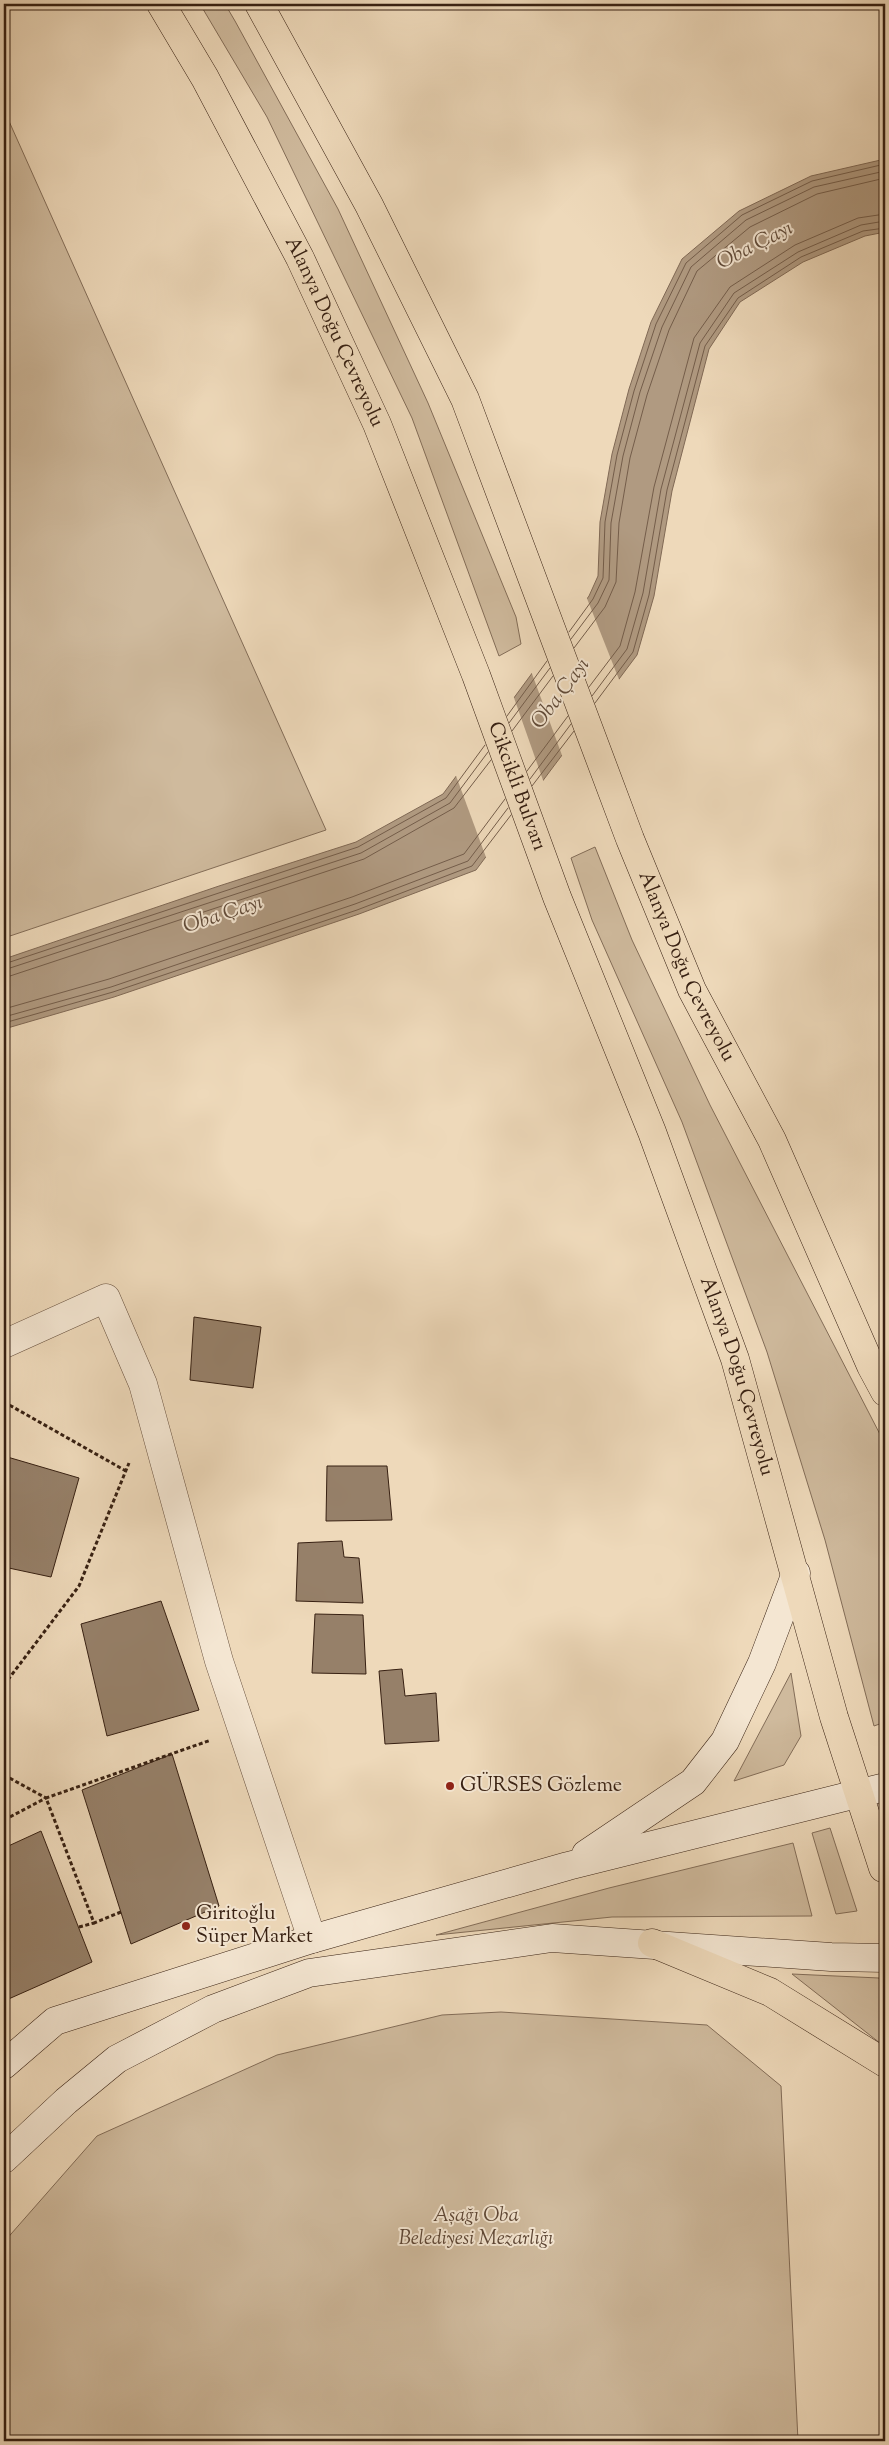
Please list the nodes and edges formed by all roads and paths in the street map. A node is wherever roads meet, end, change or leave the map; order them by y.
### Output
1 (161, 4) edge
2 (259, 4) edge
3 (476, 675) joint
4 (557, 897) joint
5 (4, 1344) edge
6 (885, 1392) edge
7 (4, 1402) edge
8 (135, 1465) dead end
9 (126, 1471) junction
10 (796, 1573) junction
11 (4, 1685) edge
12 (220, 1737) dead end
13 (4, 1774) edge
14 (885, 1787) edge
15 (859, 1793) junction
16 (46, 1798) junction
17 (4, 1820) edge
18 (884, 1864) edge
19 (568, 1866) junction
20 (121, 1912) dead end
21 (94, 1923) junction
22 (79, 1928) dead end
23 (312, 1939) junction
24 (652, 1943) junction
25 (885, 1958) edge
26 (885, 2063) edge
27 (4, 2065) edge
28 (4, 2160) edge

1 - 3 highway, Alanya Doğu Çevreyolu
2 - 6 highway, Alanya Doğu Çevreyolu
3 - 4 highway, Cikcikli Bulvarı
4 - 10 highway, Alanya Doğu Çevreyolu
5 - 23 street
7 - 9 path
8 - 9 path
9 - 11 path
10 - 15 highway, Alanya Doğu Çevreyolu
10 - 19 street
12 - 16 path
13 - 16 path
14 - 15 street
15 - 18 highway, Alanya Doğu Çevreyolu
15 - 19 street
16 - 17 path
16 - 21 path
19 - 23 street
20 - 21 path
21 - 22 path
23 - 27 street
24 - 25 street
24 - 26 highway
24 - 28 street

